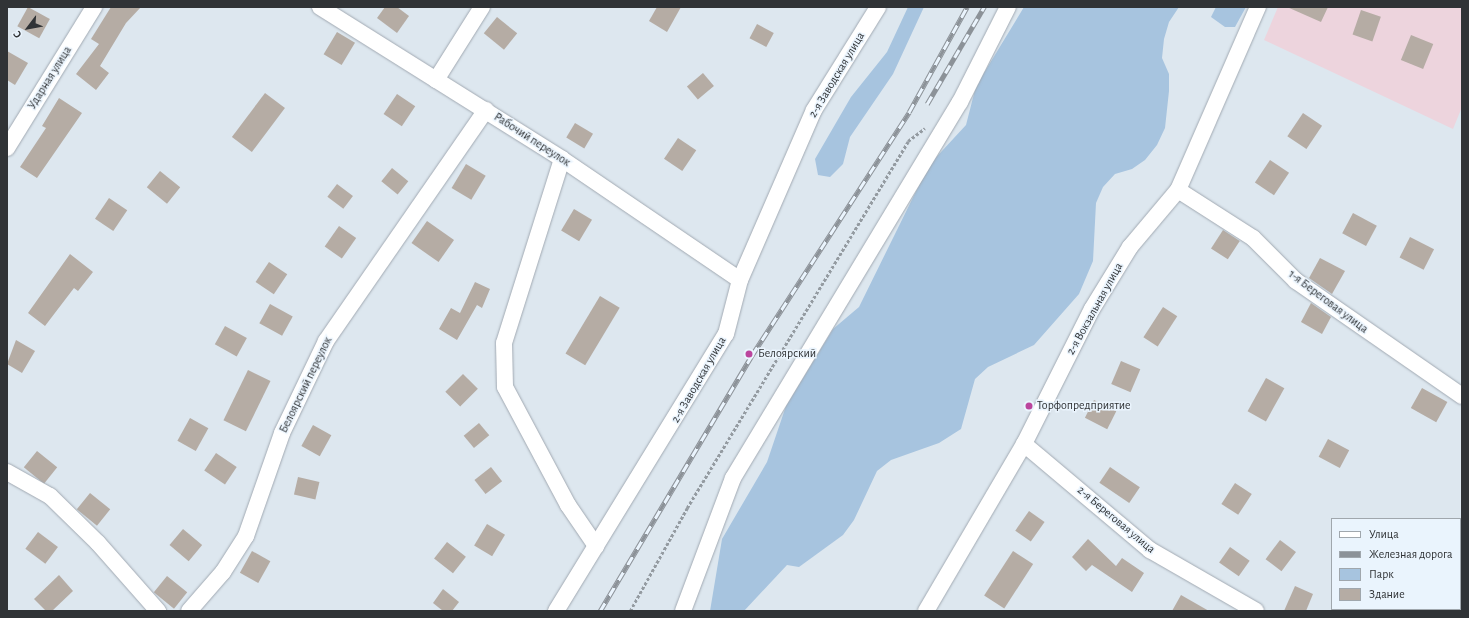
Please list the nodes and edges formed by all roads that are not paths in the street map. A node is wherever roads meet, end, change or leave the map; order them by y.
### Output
1 (94, 7) edge
2 (320, 7) edge
3 (482, 7) edge
4 (878, 7) edge
5 (1008, 7) edge
6 (1258, 7) edge
7 (436, 80) junction
8 (486, 110) junction
9 (7, 148) edge
10 (562, 159) junction
11 (1178, 190) junction
12 (740, 280) junction
13 (1462, 396) edge
14 (1024, 444) junction
15 (7, 472) edge
16 (596, 546) junction
17 (158, 611) edge
18 (189, 611) edge
19 (556, 611) edge
20 (683, 611) edge
21 (926, 611) edge
22 (1256, 611) edge

1 - 9 street, Ударная улица
2 - 7 street, Рабочий переулок
3 - 7 street
4 - 12 street, 2-я Заводская улица
5 - 20 street
6 - 11 street, 2-я Вокзальная улица
7 - 8 street, Рабочий переулок
8 - 10 street, Рабочий переулок
8 - 18 street, Белоярский переулок
10 - 12 street, Рабочий переулок
10 - 16 street
11 - 13 street, 1-я Береговая улица
11 - 14 street, 2-я Вокзальная улица
12 - 16 street, 2-я Заводская улица
14 - 21 street, 2-я Вокзальная улица
14 - 22 street, 2-я Береговая улица
15 - 17 street
16 - 19 street, 2-я Заводская улица

